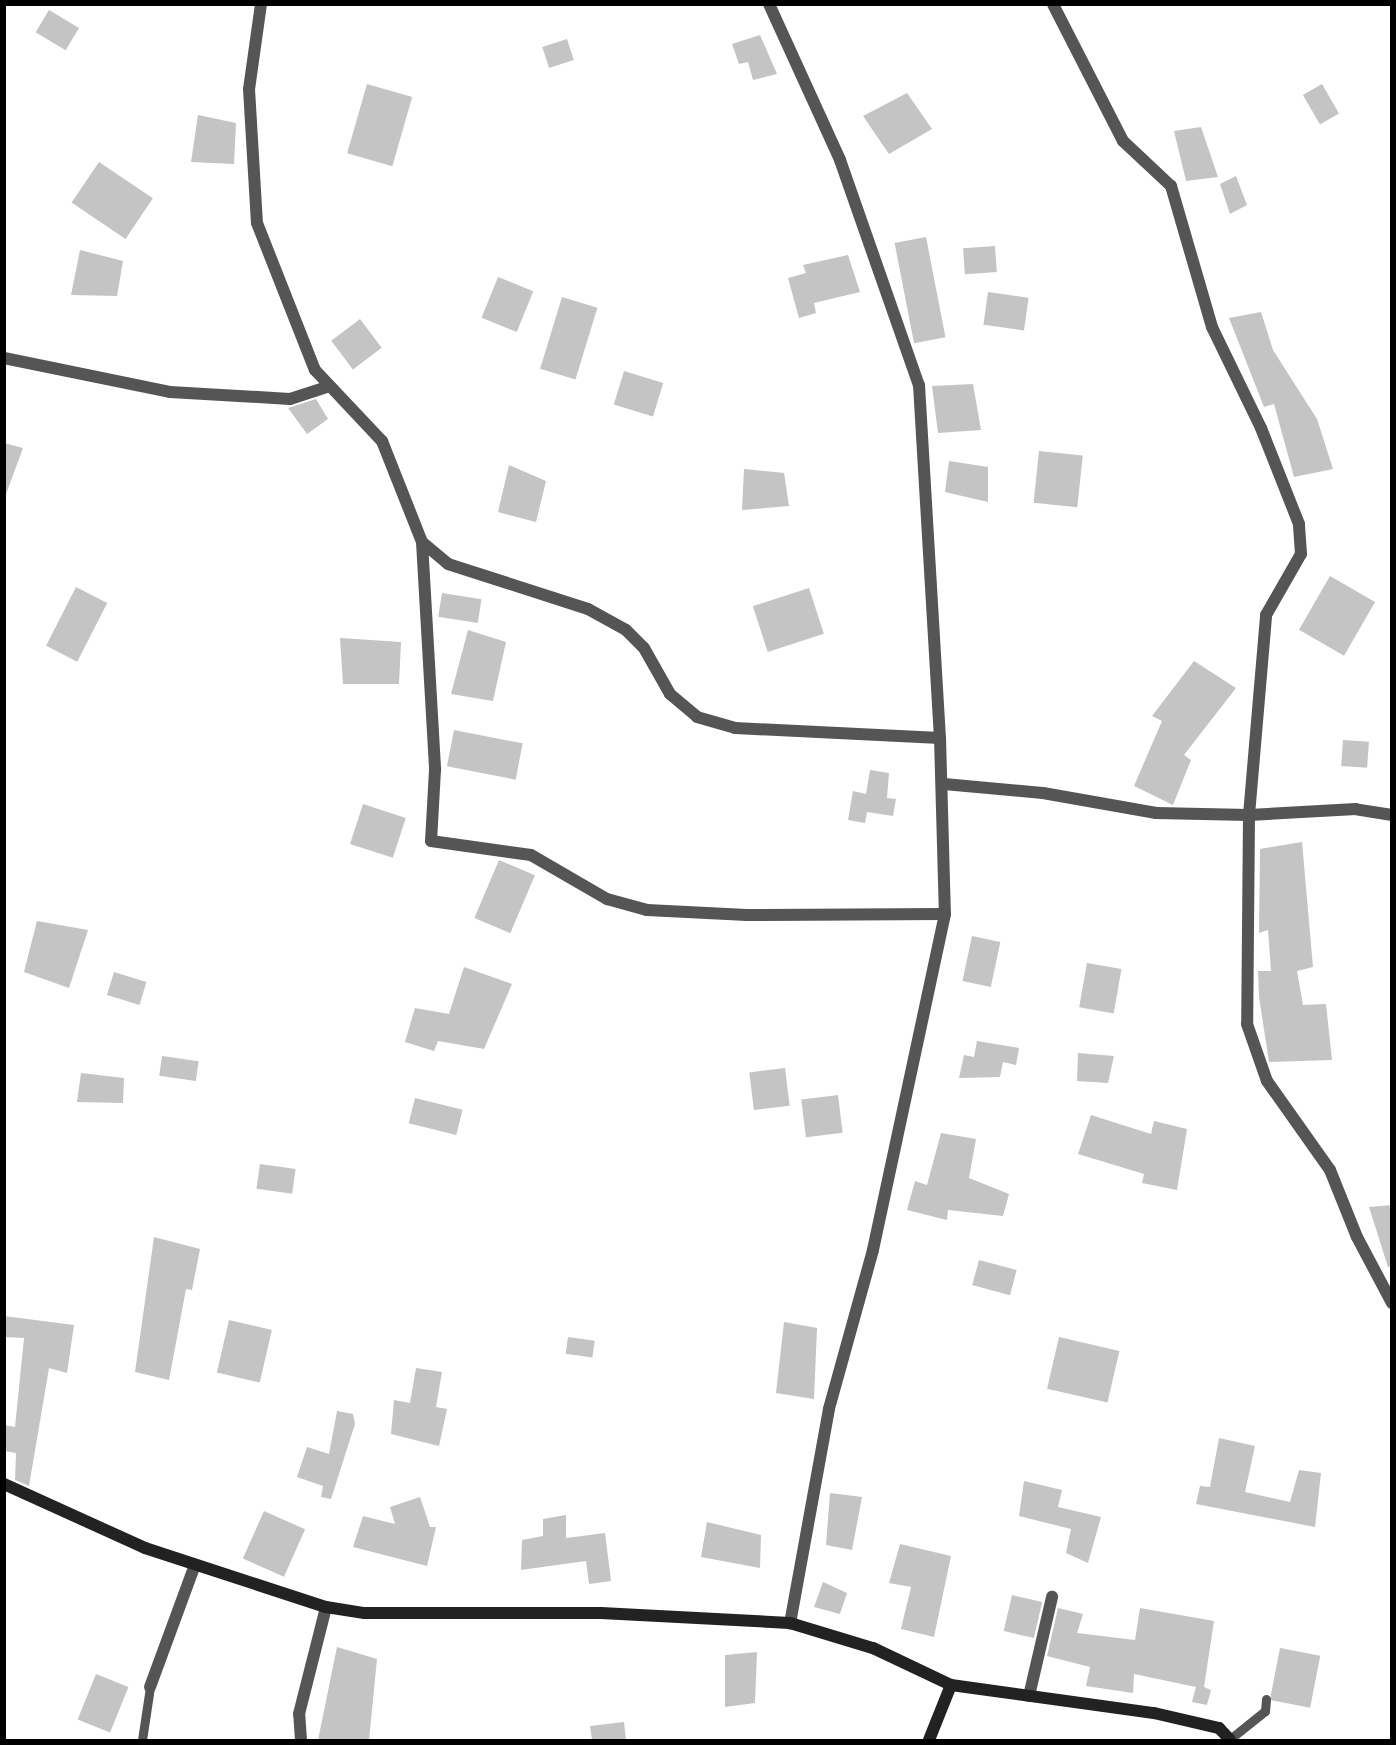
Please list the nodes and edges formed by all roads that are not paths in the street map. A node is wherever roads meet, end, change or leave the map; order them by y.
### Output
1 (261, 4) edge
2 (770, 4) edge
3 (1053, 4) edge
4 (4, 358) edge
5 (328, 387) junction
6 (422, 542) junction
7 (940, 738) junction
8 (944, 784) junction
9 (1249, 815) junction
10 (1392, 815) edge
11 (945, 914) junction
12 (1392, 1303) edge
13 (4, 1484) edge
14 (195, 1565) junction
15 (1052, 1597) dead end
16 (326, 1607) junction
17 (790, 1623) junction
18 (951, 1685) junction
19 (150, 1687) joint
20 (1029, 1696) junction
21 (1266, 1699) dead end
22 (142, 1740) edge
23 (301, 1740) edge
24 (929, 1740) edge
25 (1230, 1740) edge

1 - 5 street
2 - 7 street
3 - 9 street
4 - 5 street
5 - 6 street
6 - 7 street
6 - 11 street
7 - 8 street
8 - 9 street
8 - 11 street
9 - 10 street
9 - 12 street
11 - 17 street
13 - 14 street
14 - 16 street
14 - 19 street
15 - 20 street
16 - 17 street
16 - 23 street
17 - 18 street
18 - 20 street
18 - 24 street
19 - 22 lane
20 - 25 street
21 - 25 lane

